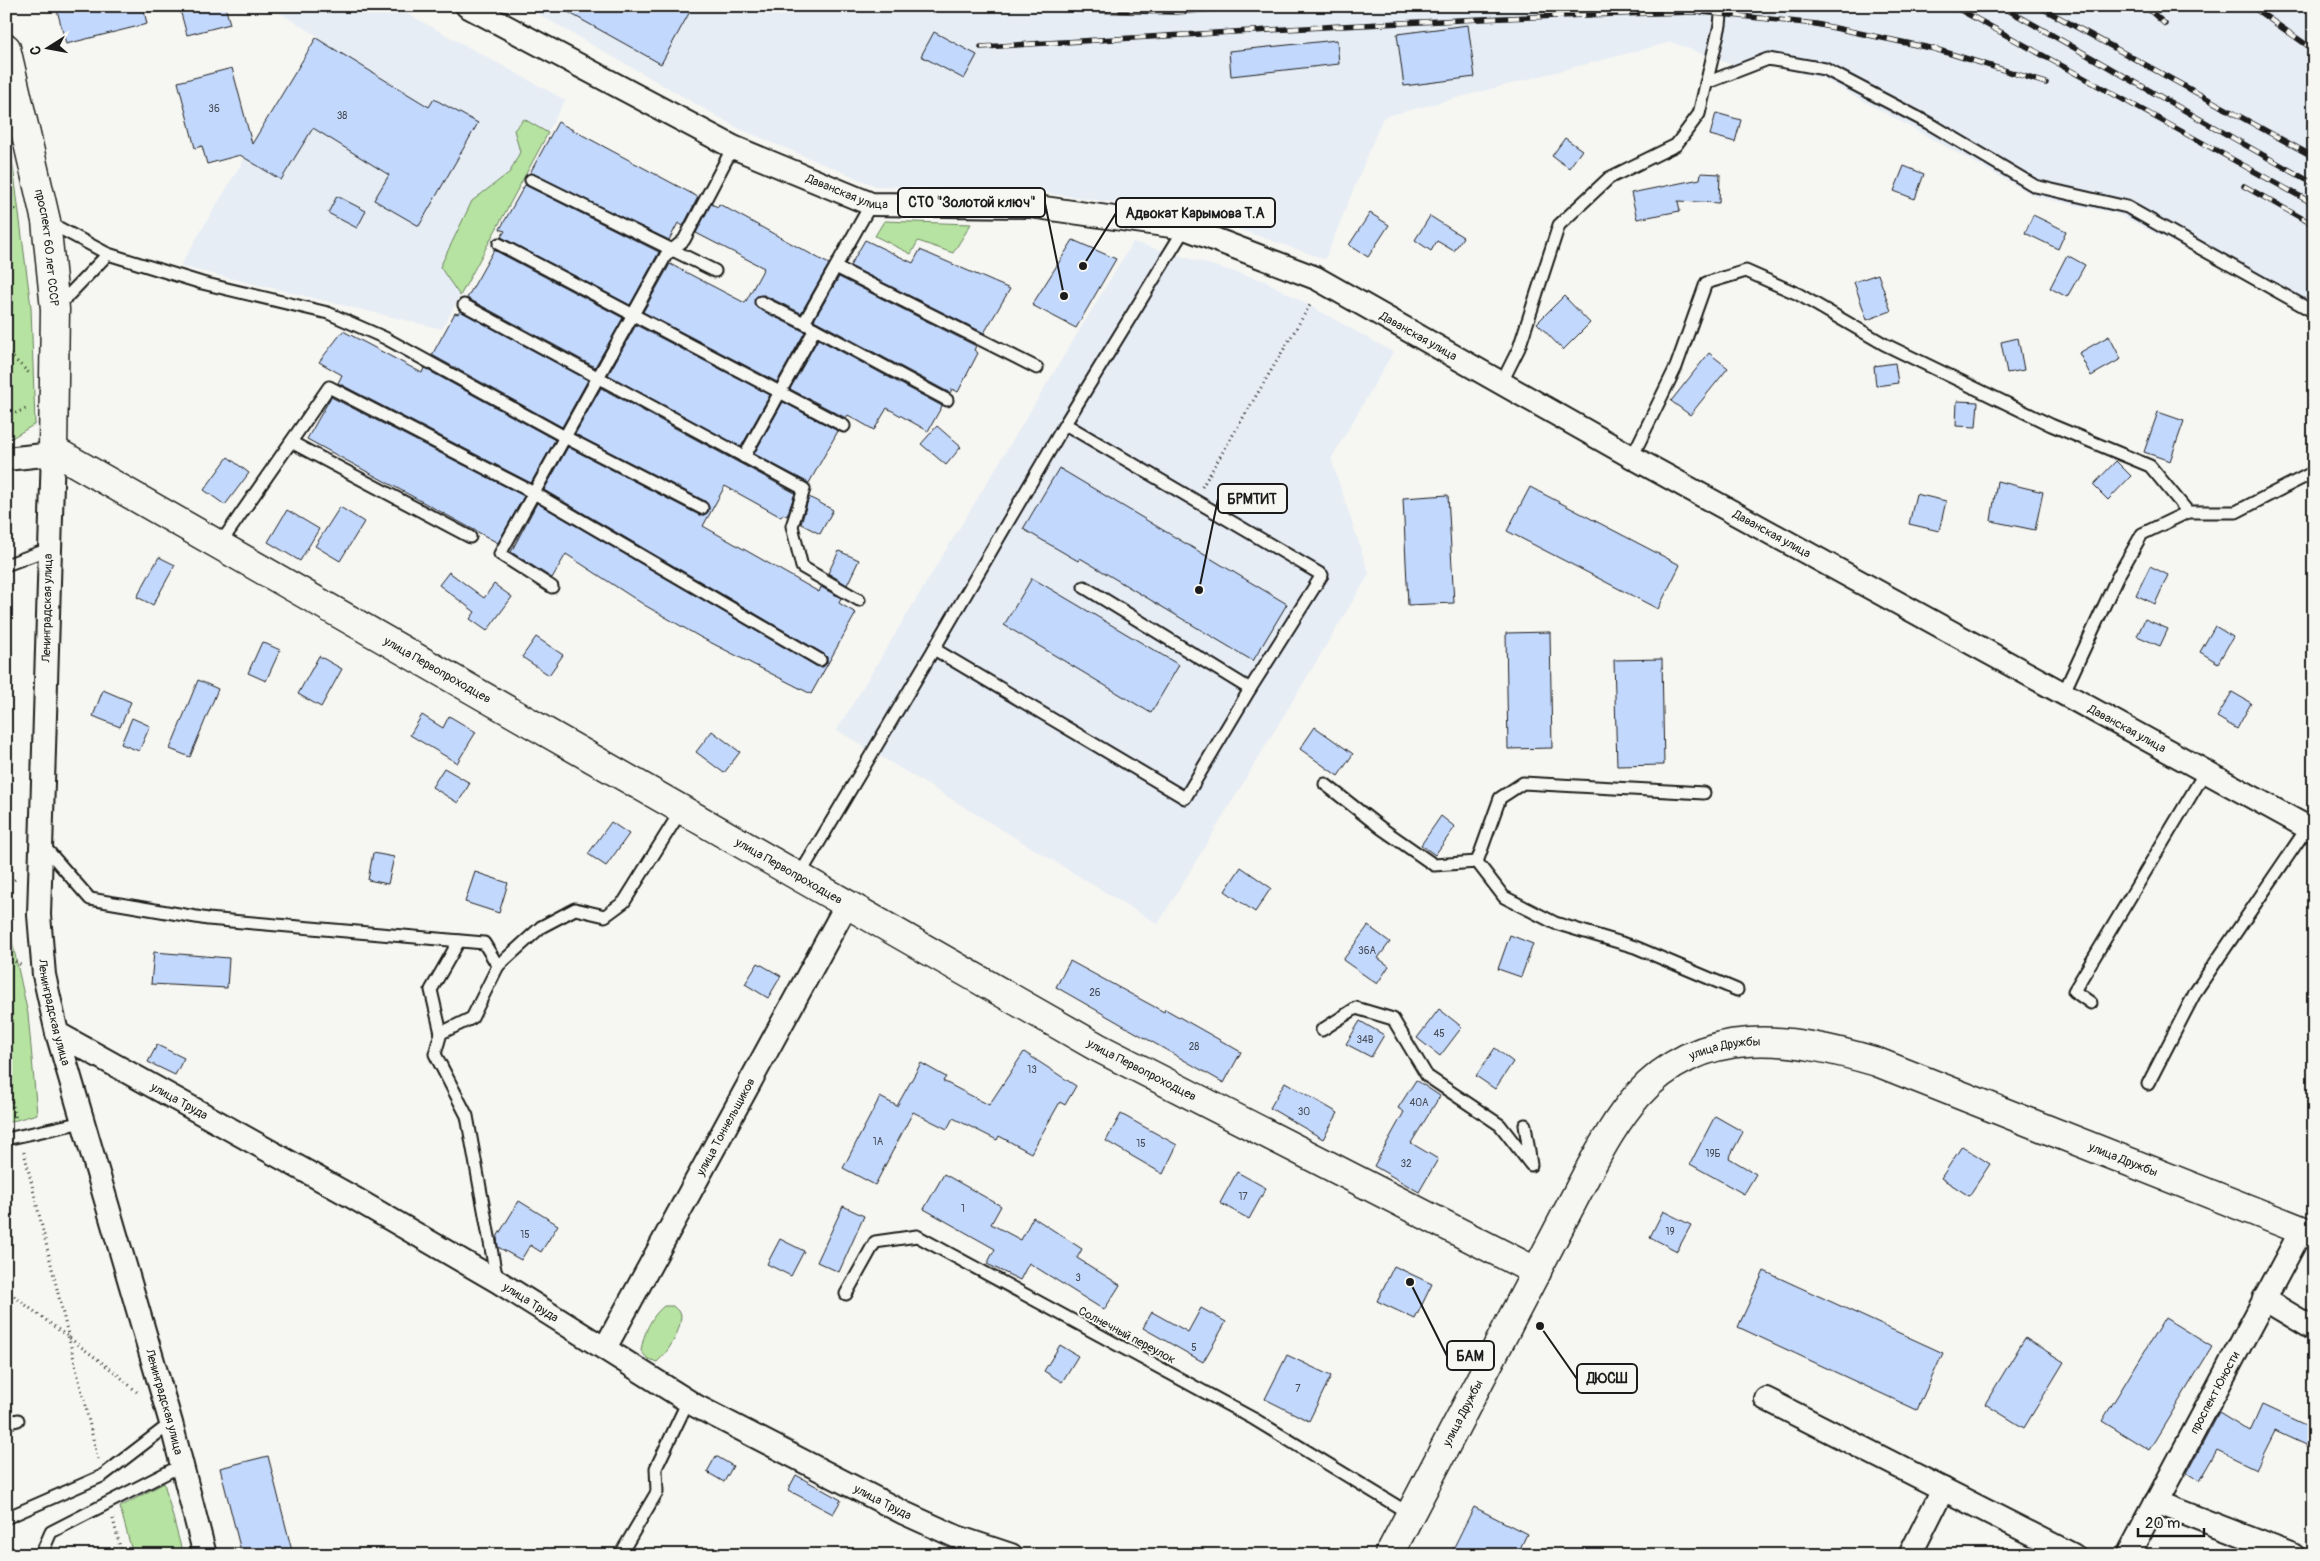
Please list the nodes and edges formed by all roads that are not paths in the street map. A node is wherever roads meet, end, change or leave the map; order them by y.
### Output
1 (467, 6) edge
2 (1722, 6) edge
3 (6, 48) edge
4 (1706, 83) junction
5 (733, 147) junction
6 (531, 180) dead end
7 (871, 204) junction
8 (46, 221) junction
9 (1185, 228) junction
10 (499, 244) dead end
11 (672, 250) junction
12 (108, 254) junction
13 (836, 267) junction
14 (716, 271) dead end
15 (762, 302) dead end
16 (464, 305) dead end
17 (55, 309) junction
18 (2314, 312) edge
19 (633, 314) junction
20 (804, 323) junction
21 (815, 329) junction
22 (1037, 368) dead end
23 (598, 377) junction
24 (1501, 384) junction
25 (779, 391) junction
26 (947, 400) dead end
27 (1064, 424) junction
28 (844, 426) dead end
29 (565, 437) junction
30 (291, 442) junction
31 (53, 452) junction
32 (744, 457) junction
33 (1632, 457) junction
34 (6, 459) edge
35 (2314, 472) edge
36 (534, 493) junction
37 (702, 508) dead end
38 (2188, 512) junction
39 (470, 537) dead end
40 (220, 544) junction
41 (49, 549) junction
42 (6, 565) edge
43 (552, 587) dead end
44 (1084, 587) dead end
45 (859, 600) dead end
46 (934, 648) junction
47 (820, 660) dead end
48 (1250, 688) junction
49 (2063, 694) junction
50 (2205, 772) junction
51 (1325, 784) dead end
52 (1704, 793) dead end
53 (682, 809) junction
54 (2311, 830) edge
55 (41, 843) junction
56 (1477, 862) junction
57 (799, 876) junction
58 (847, 904) junction
59 (459, 941) junction
60 (498, 966) junction
61 (1737, 990) dead end
62 (2091, 1002) dead end
63 (1322, 1030) dead end
64 (441, 1032) junction
65 (58, 1033) junction
66 (2148, 1084) dead end
67 (83, 1122) junction
68 (1525, 1125) dead end
69 (6, 1138) edge
70 (2307, 1233) edge
71 (1537, 1272) junction
72 (497, 1281) junction
73 (846, 1294) dead end
74 (2264, 1299) junction
75 (2314, 1329) edge
76 (605, 1348) junction
77 (1766, 1399) dead end
78 (688, 1401) junction
79 (18, 1420) dead end
80 (6, 1423) edge
81 (172, 1423) junction
82 (182, 1465) junction
83 (1943, 1489) junction
84 (2156, 1502) junction
85 (1410, 1514) junction
86 (6, 1518) edge
87 (41, 1555) edge
88 (205, 1555) edge
89 (620, 1555) edge
90 (1011, 1555) edge
91 (1389, 1555) edge
92 (1910, 1555) edge
93 (2073, 1555) edge
94 (2128, 1555) edge
95 (2293, 1555) edge

1 - 5 street, Даванская улица
2 - 4 lane
3 - 8 street, проспект 60 лет СССР
4 - 18 lane
4 - 24 lane
5 - 7 street, Даванская улица
5 - 11 lane
6 - 11 lane
7 - 9 street, Даванская улица
7 - 13 lane
8 - 12 lane
8 - 17 street, проспект 60 лет СССР
9 - 24 street, Даванская улица
9 - 27 lane
10 - 19 lane
11 - 14 lane
11 - 19 lane
12 - 17 lane
12 - 29 lane
13 - 20 lane
13 - 22 lane
15 - 20 lane
16 - 23 lane
17 - 31 street, проспект 60 лет СССР
19 - 23 lane
19 - 25 lane
20 - 21 lane
21 - 25 lane
21 - 26 lane
23 - 29 lane
23 - 32 lane
24 - 33 street, Даванская улица
25 - 28 lane
25 - 32 lane
27 - 46 lane
27 - 48 lane
29 - 36 lane
29 - 37 lane
30 - 36 lane
30 - 39 lane
30 - 40 lane
31 - 34 street
31 - 40 street, улица Первопроходцев
31 - 41 street, Ленинградская улица
32 - 45 lane
33 - 38 lane
33 - 49 street, Даванская улица
35 - 38 lane
36 - 43 lane
36 - 47 lane
38 - 49 lane
40 - 53 street, улица Первопроходцев
41 - 42 lane
41 - 55 street, Ленинградская улица
44 - 48 lane
46 - 48 lane
46 - 57 lane
49 - 50 street, Даванская улица
50 - 54 street, Даванская улица
50 - 62 lane
51 - 56 lane
52 - 56 lane
53 - 57 street, улица Первопроходцев
53 - 60 lane
54 - 66 lane
55 - 59 lane
55 - 65 street, Ленинградская улица
56 - 61 lane
57 - 58 street, улица Первопроходцев
58 - 71 street, улица Первопроходцев
58 - 76 street, улица Тоннельщиков
59 - 60 lane
59 - 64 lane
60 - 64 lane
63 - 68 lane
64 - 72 lane
65 - 67 street, Ленинградская улица
65 - 72 street, улица Труда
67 - 69 lane
67 - 81 street, Ленинградская улица
70 - 71 street, улица Дружбы
70 - 74 street, проспект Юности
71 - 85 street, улица Дружбы
72 - 76 street, улица Труда
73 - 85 lane, Солнечный переулок
74 - 75 street
74 - 84 street, проспект Юности
76 - 78 street, улица Труда
77 - 83 street
78 - 89 lane
78 - 90 street, улица Труда
79 - 80 lane
81 - 82 street, Ленинградская улица
81 - 86 lane
82 - 87 lane
82 - 88 street, Ленинградская улица
83 - 92 street
83 - 93 street
84 - 94 street, проспект Юности
84 - 95 street
85 - 91 street, улица Дружбы

